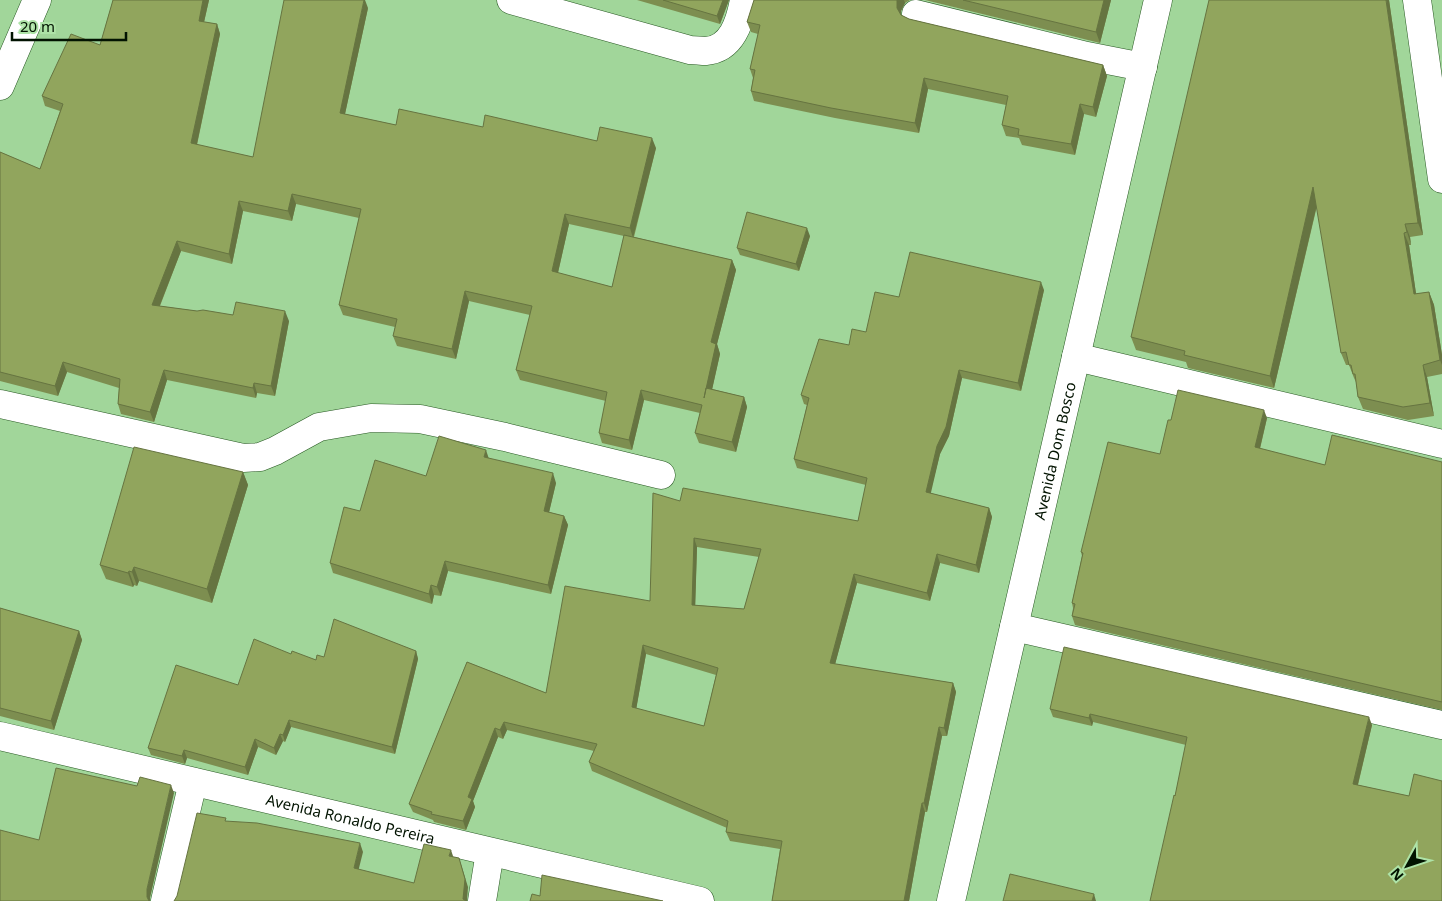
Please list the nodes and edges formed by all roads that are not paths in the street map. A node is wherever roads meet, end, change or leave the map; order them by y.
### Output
1 (37, 0) edge
2 (511, 0) edge
3 (744, 0) edge
4 (1158, 0) edge
5 (1417, 0) edge
6 (916, 14) dead end
7 (9, 42) edge
8 (1143, 68) junction
9 (0, 86) edge
10 (1442, 179) edge
11 (1076, 357) junction
12 (0, 404) edge
13 (1442, 444) edge
14 (661, 475) dead end
15 (1014, 627) junction
16 (1442, 725) edge
17 (0, 736) edge
18 (193, 782) junction
19 (490, 852) junction
20 (164, 901) edge
21 (482, 901) edge
22 (700, 901) edge
23 (951, 901) edge

1 - 7 street
2 - 3 street
4 - 8 street, Avenida Dom Bosco
5 - 10 street
6 - 8 street
7 - 9 street
8 - 11 street, Avenida Dom Bosco
11 - 13 street
11 - 15 street, Avenida Dom Bosco
12 - 14 street
15 - 16 street
15 - 23 street, Avenida Dom Bosco
17 - 18 street, Avenida Ronaldo Pereira
18 - 19 street, Avenida Ronaldo Pereira
18 - 20 street
19 - 21 street
19 - 22 street, Avenida Ronaldo Pereira

